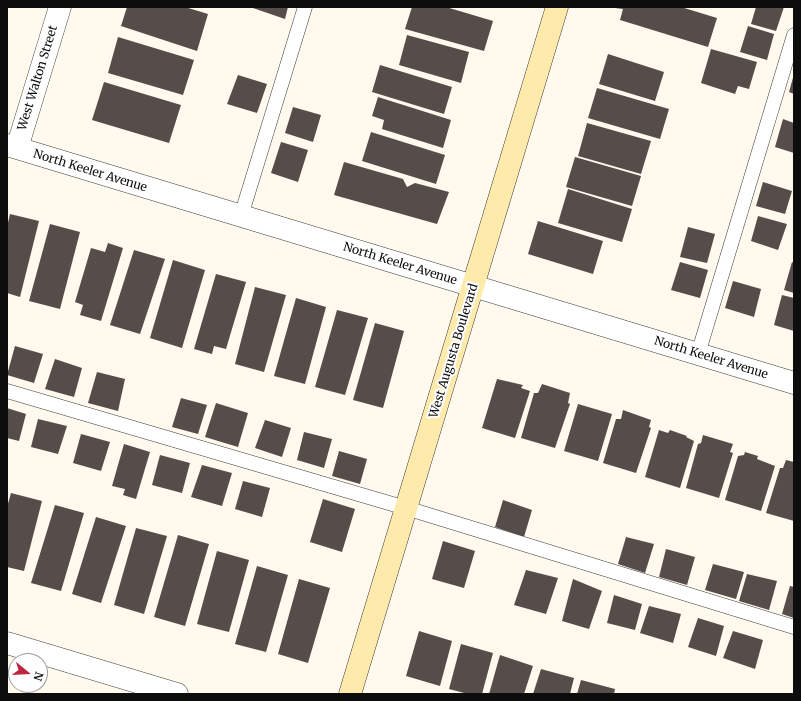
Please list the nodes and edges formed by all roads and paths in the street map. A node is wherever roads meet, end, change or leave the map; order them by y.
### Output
1 (60, 7) edge
2 (305, 7) edge
3 (556, 7) edge
4 (794, 35) edge
5 (12, 147) edge
6 (241, 216) junction
7 (473, 286) junction
8 (698, 354) junction
9 (794, 383) edge
10 (7, 391) edge
11 (406, 508) junction
12 (794, 628) edge
13 (7, 643) edge
14 (177, 694) edge
15 (350, 694) edge

1 - 5 street, West Walton Street
2 - 6 lane
3 - 7 street, West Augusta Boulevard
4 - 8 lane
5 - 6 street, North Keeler Avenue
6 - 7 street, North Keeler Avenue
7 - 8 street, North Keeler Avenue
7 - 11 street, West Augusta Boulevard
8 - 9 street, North Keeler Avenue
10 - 11 lane
11 - 12 lane
11 - 15 street, West Augusta Boulevard
13 - 14 street

